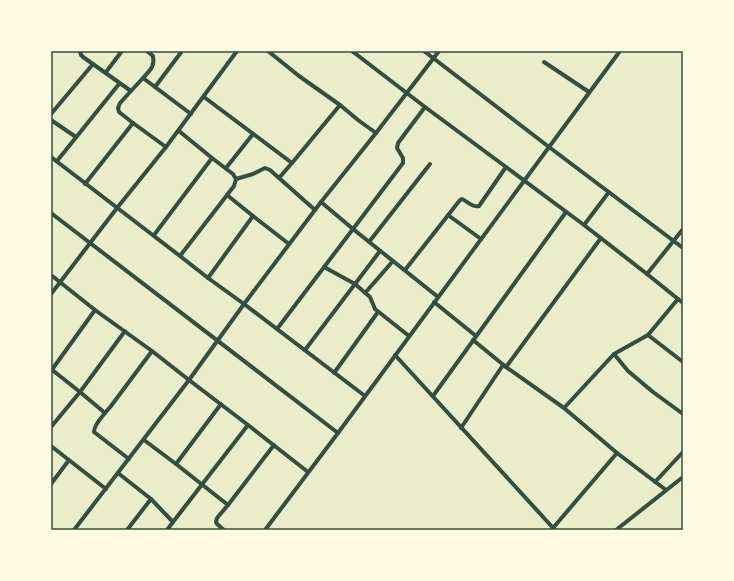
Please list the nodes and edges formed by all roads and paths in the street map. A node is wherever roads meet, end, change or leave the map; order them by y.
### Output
1 (80, 51) edge
2 (122, 51) edge
3 (147, 51) edge
4 (182, 51) edge
5 (237, 51) edge
6 (268, 51) edge
7 (352, 51) edge
8 (424, 51) edge
9 (439, 51) edge
10 (620, 51) edge
11 (434, 58) junction
12 (544, 62) dead end
13 (93, 64) junction
14 (106, 72) junction
15 (143, 78) junction
16 (120, 84) junction
17 (155, 87) junction
18 (131, 91) junction
19 (589, 92) junction
20 (406, 93) junction
21 (204, 97) junction
22 (340, 106) junction
23 (424, 107) junction
24 (51, 114) edge
25 (191, 114) junction
26 (51, 120) edge
27 (134, 123) junction
28 (179, 131) junction
29 (376, 133) junction
30 (253, 134) junction
31 (76, 137) junction
32 (166, 147) junction
33 (549, 147) junction
34 (51, 157) edge
35 (212, 158) junction
36 (57, 161) junction
37 (292, 163) junction
38 (430, 164) dead end
39 (506, 167) junction
40 (226, 168) junction
41 (279, 178) junction
42 (236, 180) junction
43 (524, 180) junction
44 (85, 184) junction
45 (609, 192) junction
46 (227, 195) junction
47 (321, 202) junction
48 (116, 208) junction
49 (315, 210) junction
50 (566, 212) junction
51 (51, 213) edge
52 (448, 215) junction
53 (252, 216) junction
54 (584, 225) junction
55 (353, 229) junction
56 (683, 229) edge
57 (154, 235) junction
58 (600, 238) junction
59 (481, 239) junction
60 (674, 241) junction
61 (369, 242) junction
62 (90, 243) junction
63 (289, 244) junction
64 (683, 248) edge
65 (380, 251) junction
66 (180, 256) junction
67 (393, 261) junction
68 (324, 267) junction
69 (405, 270) junction
70 (648, 274) junction
71 (51, 275) edge
72 (208, 278) junction
73 (60, 282) junction
74 (354, 284) junction
75 (365, 293) junction
76 (51, 294) edge
77 (438, 297) junction
78 (678, 299) junction
79 (434, 302) junction
80 (683, 303) edge
81 (244, 304) junction
82 (96, 310) junction
83 (378, 312) junction
84 (277, 329) junction
85 (125, 331) junction
86 (648, 335) junction
87 (409, 336) junction
88 (476, 336) junction
89 (473, 340) junction
90 (218, 341) junction
91 (305, 350) junction
92 (152, 351) junction
93 (614, 354) junction
94 (395, 355) junction
95 (683, 362) edge
96 (505, 366) junction
97 (51, 370) edge
98 (334, 372) junction
99 (189, 380) junction
100 (80, 392) junction
101 (365, 396) junction
102 (433, 396) junction
103 (221, 404) junction
104 (564, 408) junction
105 (105, 413) junction
106 (683, 414) edge
107 (248, 425) junction
108 (51, 427) edge
109 (461, 428) junction
110 (338, 433) junction
111 (144, 440) junction
112 (274, 445) junction
113 (51, 446) edge
114 (683, 452) edge
115 (618, 453) junction
116 (129, 459) junction
117 (69, 460) junction
118 (176, 464) junction
119 (308, 472) junction
120 (118, 473) junction
121 (683, 477) edge
122 (655, 482) junction
123 (51, 484) edge
124 (202, 484) junction
125 (106, 489) junction
126 (666, 490) junction
127 (150, 499) junction
128 (228, 505) junction
129 (173, 522) junction
130 (554, 529) edge
131 (74, 530) edge
132 (127, 530) edge
133 (167, 530) edge
134 (224, 530) edge
135 (265, 530) edge
136 (616, 530) edge

1 - 13 street
2 - 14 street
3 - 15 street
4 - 17 street
5 - 21 street
6 - 22 street
7 - 20 street
8 - 11 street
9 - 11 street
10 - 19 street
11 - 20 street
11 - 33 street
12 - 19 street
13 - 14 street
13 - 24 street
14 - 16 street
15 - 17 street
15 - 18 street
16 - 18 street
16 - 31 street
17 - 25 street
18 - 27 street
19 - 33 street
20 - 23 street
20 - 29 street
21 - 25 street
21 - 30 street
22 - 29 street
22 - 37 street
23 - 39 street
23 - 55 street
25 - 28 street
26 - 31 street
27 - 32 street
27 - 44 street
28 - 32 street
28 - 35 street
29 - 47 street
30 - 37 street
30 - 40 street
31 - 36 street
32 - 48 street
33 - 43 street
33 - 45 street
34 - 36 street
35 - 40 street
35 - 57 street
36 - 44 street
37 - 41 street
38 - 61 street
39 - 43 street
39 - 52 street
40 - 42 street
41 - 42 street
41 - 49 street
42 - 46 street
43 - 50 street
43 - 59 street
44 - 48 street
45 - 54 street
45 - 60 street
46 - 53 street
46 - 66 street
47 - 49 street
47 - 55 street
48 - 57 street
48 - 62 street
49 - 63 street
50 - 54 street
50 - 88 street
51 - 62 street
52 - 59 street
52 - 69 street
53 - 63 street
53 - 72 street
54 - 58 street
55 - 61 street
55 - 68 street
56 - 60 street
57 - 66 street
58 - 70 street
58 - 96 street
59 - 77 street
60 - 64 street
60 - 70 street
61 - 65 street
62 - 73 street
62 - 90 street
63 - 81 street
65 - 67 street
65 - 74 street
66 - 72 street
67 - 69 street
67 - 75 street
68 - 74 street
68 - 84 street
69 - 77 street
70 - 78 street
71 - 73 street
72 - 81 street
73 - 76 street
73 - 82 street
74 - 75 street
74 - 91 street
75 - 83 street
77 - 79 street
78 - 80 street
78 - 86 street
79 - 87 street
79 - 88 street
81 - 84 street
81 - 90 street
82 - 85 street
82 - 97 street
83 - 87 street
83 - 98 street
84 - 91 street
85 - 92 street
85 - 100 street
86 - 93 street
86 - 95 street
87 - 94 street
88 - 89 street
89 - 96 street
89 - 102 street
90 - 99 street
90 - 110 street
91 - 98 street
92 - 99 street
92 - 105 street
93 - 104 street
93 - 106 street
94 - 101 street
94 - 102 street
96 - 104 street
96 - 109 street
97 - 100 street
98 - 101 street
99 - 103 street
99 - 111 street
100 - 105 street
100 - 108 street
101 - 110 street
102 - 109 street
103 - 107 street
103 - 118 street
104 - 115 street
105 - 116 street
107 - 112 street
107 - 124 street
109 - 130 street
110 - 119 street
111 - 116 street
111 - 118 street
112 - 119 street
112 - 128 street
113 - 117 street
114 - 122 street
115 - 122 street
115 - 130 street
116 - 120 street
117 - 123 street
117 - 125 street
118 - 124 street
119 - 135 street
120 - 125 street
120 - 127 street
121 - 126 street
122 - 126 street
124 - 128 street
124 - 129 street
125 - 131 street
126 - 136 street
127 - 129 street
127 - 132 street
128 - 134 street
129 - 133 street

